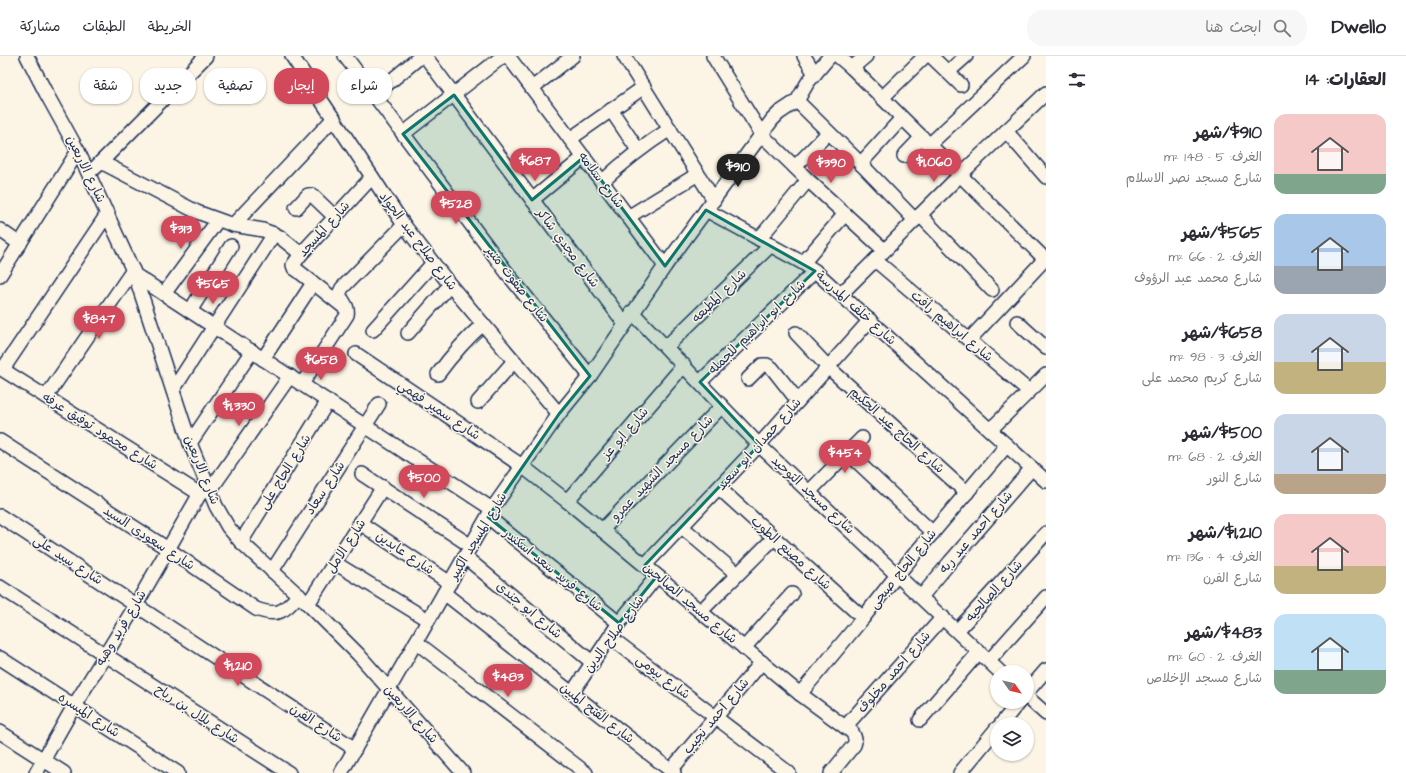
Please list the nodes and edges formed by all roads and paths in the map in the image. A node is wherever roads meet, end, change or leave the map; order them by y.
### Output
1 (27, 56) edge
2 (206, 56) edge
3 (292, 56) edge
4 (345, 56) edge
5 (421, 56) edge
6 (425, 56) edge
7 (503, 56) edge
8 (508, 56) edge
9 (573, 56) edge
10 (624, 56) edge
11 (713, 56) edge
12 (804, 56) edge
13 (830, 56) edge
14 (838, 56) edge
15 (866, 56) edge
16 (925, 56) edge
17 (931, 56) edge
18 (966, 56) edge
19 (1024, 56) edge
20 (354, 68) edge
21 (852, 68) junction
22 (948, 72) junction
23 (815, 74) junction
24 (392, 80) edge
25 (961, 85) dead end
26 (644, 87) junction
27 (532, 88) junction
28 (454, 94) junction
29 (1045, 97) edge
30 (882, 98) junction
31 (797, 101) junction
32 (381, 104) edge
33 (612, 110) junction
34 (334, 118) junction
35 (902, 118) junction
36 (670, 129) junction
37 (1006, 131) junction
38 (828, 133) junction
39 (403, 134) junction
40 (762, 135) junction
41 (570, 139) junction
42 (925, 141) junction
43 (638, 150) junction
44 (78, 151) junction
45 (904, 156) dead end
46 (584, 157) junction
47 (101, 162) junction
48 (862, 165) junction
49 (795, 167) junction
50 (90, 174) junction
51 (698, 174) junction
52 (960, 175) junction
53 (372, 177) junction
54 (1046, 177) edge
55 (808, 180) junction
56 (602, 182) junction
57 (532, 200) junction
58 (710, 205) junction
59 (296, 208) dead end
60 (108, 213) junction
61 (845, 214) junction
62 (335, 217) junction
63 (628, 217) junction
64 (917, 217) junction
65 (218, 220) junction
66 (233, 225) junction
67 (404, 225) junction
68 (0, 230) edge
69 (274, 234) junction
70 (759, 239) junction
71 (20, 244) junction
72 (771, 245) junction
73 (231, 246) dead end
74 (884, 250) junction
75 (301, 254) junction
76 (1046, 259) edge
77 (875, 260) junction
78 (433, 263) junction
79 (803, 263) junction
80 (665, 266) junction
81 (815, 271) junction
82 (134, 272) junction
83 (0, 275) edge
84 (313, 283) junction
85 (450, 285) junction
86 (992, 290) dead end
87 (164, 294) junction
88 (841, 294) junction
89 (348, 310) junction
90 (190, 311) junction
91 (632, 312) junction
92 (870, 320) junction
93 (1017, 322) dead end
94 (483, 324) junction
95 (625, 324) junction
96 (214, 327) junction
97 (373, 330) dead end
98 (408, 333) dead end
99 (796, 333) dead end
100 (969, 340) junction
101 (666, 347) junction
102 (1046, 348) edge
103 (252, 351) junction
104 (356, 354) dead end
105 (264, 359) junction
106 (514, 361) junction
107 (684, 366) junction
108 (828, 367) junction
109 (1, 369) edge
110 (438, 374) dead end
111 (1046, 375) edge
112 (290, 376) junction
113 (590, 376) junction
114 (748, 379) dead end
115 (700, 382) junction
116 (302, 384) junction
117 (173, 390) junction
118 (1029, 391) junction
119 (46, 396) junction
120 (328, 401) junction
121 (798, 401) junction
122 (478, 402) dead end
123 (379, 404) dead end
124 (722, 406) junction
125 (558, 414) junction
126 (365, 426) junction
127 (990, 430) junction
128 (862, 438) dead end
129 (0, 441) edge
130 (190, 443) junction
131 (759, 445) junction
132 (1007, 445) junction
133 (848, 453) junction
134 (522, 466) junction
135 (1040, 471) edge
136 (362, 474) dead end
137 (383, 487) junction
138 (719, 488) junction
139 (205, 490) junction
140 (810, 492) junction
141 (967, 493) junction
142 (567, 501) junction
143 (490, 513) junction
144 (0, 516) edge
145 (360, 523) junction
146 (682, 526) junction
147 (602, 530) junction
148 (933, 533) junction
149 (1046, 533) edge
150 (774, 538) junction
151 (241, 542) junction
152 (168, 550) junction
153 (468, 551) junction
154 (335, 563) junction
155 (645, 565) junction
156 (272, 571) junction
157 (737, 574) junction
158 (897, 575) junction
159 (657, 576) junction
160 (0, 587) edge
161 (447, 588) junction
162 (792, 594) dead end
163 (922, 597) junction
164 (1046, 597) edge
165 (304, 600) junction
166 (136, 605) junction
167 (701, 611) junction
168 (943, 617) junction
169 (863, 618) junction
170 (428, 620) junction
171 (619, 623) junction
172 (957, 631) junction
173 (610, 637) junction
174 (416, 642) junction
175 (744, 648) junction
176 (105, 655) junction
177 (984, 657) junction
178 (0, 658) edge
179 (762, 662) junction
180 (593, 663) junction
181 (993, 665) edge
182 (1046, 670) edge
183 (1034, 684) edge
184 (388, 689) junction
185 (572, 693) junction
186 (800, 694) junction
187 (1034, 703) edge
188 (74, 706) junction
189 (1013, 709) edge
190 (1046, 714) edge
191 (716, 716) junction
192 (1007, 717) edge
193 (920, 720) dead end
194 (845, 727) junction
195 (0, 732) edge
196 (990, 737) edge
197 (355, 749) junction
198 (43, 760) junction
199 (346, 771) edge
200 (673, 772) edge
201 (36, 773) edge
202 (64, 773) edge
203 (178, 773) edge
204 (289, 773) edge
205 (463, 773) edge
206 (586, 773) edge
207 (789, 773) edge
208 (831, 773) edge
209 (960, 773) edge

1 - 44 street, شارع الاربعين
2 - 47 street
3 - 34 street, شارع صلاح عبد الجواد
4 - 20 street, شارع صفوت منير
5 - 24 street
6 - 28 street, شارع مجدي شاكر
7 - 28 street
8 - 27 street, شارع سلامه
9 - 27 street
10 - 26 street
11 - 40 street
12 - 23 street
13 - 23 street
14 - 21 street
15 - 21 street
16 - 30 street
17 - 22 street
18 - 22 street
19 - 42 street
21 - 30 street
22 - 25 street
23 - 31 street
26 - 33 street
26 - 36 street
27 - 41 street, شارع سلامه
28 - 39 street
28 - 57 street, شارع مجدي شاكر
29 - 37 street
30 - 35 street
31 - 38 street
31 - 40 street, شارع المسجد الكبير
32 - 39 street, شارع صفوت منير
33 - 41 street
33 - 43 street
34 - 53 street, شارع صلاح عبد الجواد
34 - 66 street
35 - 42 street
35 - 48 street
36 - 43 street
36 - 51 street
37 - 52 street
37 - 54 street
38 - 48 street
38 - 49 street
39 - 113 street, شارع صفوت منير
40 - 49 street
40 - 58 street, شارع المسجد الكبير
41 - 46 street, شارع سلامه
42 - 45 street
42 - 52 street
43 - 56 street
44 - 50 street, شارع الاربعين
44 - 71 street
46 - 56 street, شارع سلامه
46 - 57 street
47 - 50 street
47 - 65 street
48 - 64 street
49 - 55 street
50 - 60 street, شارع الاربعين
51 - 58 street
51 - 63 street
52 - 64 street
52 - 76 street
53 - 62 street, شارع المسجد
53 - 67 street, شارع صلاح عبد الجواد
55 - 61 street
55 - 70 street
56 - 63 street, شارع سلامه
57 - 95 street, شارع مجدي شاكر
58 - 70 street, شارع خلف المدرسة
58 - 80 street, شارع المسجد الكبير
59 - 62 street
60 - 82 street, شارع الاربعين
60 - 109 street
61 - 74 street
61 - 79 street
62 - 75 street, شارع المسجد
63 - 80 street, شارع سلامه
64 - 74 street
64 - 86 street
65 - 66 street
65 - 87 street
66 - 69 street
67 - 78 street, شارع صلاح عبد الجواد
67 - 89 street
68 - 71 street
69 - 75 street
69 - 96 street
70 - 72 street, شارع خلف المدرسة
71 - 83 street
72 - 79 street, شارع خلف المدرسة
72 - 101 street, شارع المطبعه
73 - 90 street
74 - 77 street
75 - 84 street, شارع المسجد
76 - 100 street
77 - 88 street
77 - 100 street, شارع ابراهيم رأفت
78 - 85 street, شارع صلاح عبد الجواد
78 - 97 street
79 - 81 street, شارع خلف المدرسة
80 - 91 street, شارع المسجد الكبير
81 - 88 street, شارع خلف المدرسة
81 - 115 street, شارع ابو ابراهيم للجمله
82 - 87 street, شارع فريد سعد اسكندر
82 - 117 street, شارع الاربعين
82 - 119 street
84 - 89 street, شارع المسجد
84 - 105 street
85 - 94 street, شارع صلاح عبد الجواد
85 - 98 street
87 - 90 street, شارع فريد سعد اسكندر
88 - 92 street, شارع خلف المدرسة
89 - 116 street
90 - 96 street, شارع فريد سعد اسكندر
91 - 95 street, شارع المسجد الكبير
91 - 101 street, شارع مسجد التوحيد
92 - 108 street, شارع حمدان ابو سعيد
92 - 127 street, شارع خلف المدرسة
93 - 102 street
94 - 106 street, شارع صلاح عبد الجواد
94 - 110 street
95 - 113 street, شارع المسجد الكبير
96 - 103 street, شارع فريد سعد اسكندر
96 - 117 street
99 - 108 street, شارع الحاج عبد الحكيم
100 - 118 street, شارع ابراهيم رأفت
101 - 107 street, شارع مسجد التوحيد
103 - 105 street, شارع فريد سعد اسكندر
103 - 130 street
104 - 134 street, شارع سمير فهمي
105 - 112 street, شارع فريد سعد اسكندر
106 - 122 street
106 - 125 street, شارع صلاح عبد الجواد
107 - 115 street, شارع مسجد التوحيد
107 - 142 street, شارع ابو عز
108 - 121 street, شارع حمدان ابو سعيد
108 - 141 street, شارع الحاج عبد الحكيم
109 - 119 street, شارع محمود توفيق عرفه
111 - 118 street
112 - 116 street, شارع فريد سعد اسكندر
112 - 139 street, شارع فريد وهبه
113 - 125 street, شارع المسجد الكبير
114 - 121 street
115 - 124 street, شارع مسجد التوحيد
116 - 120 street, شارع فريد سعد اسكندر
117 - 130 street, شارع الاربعين
118 - 127 street
119 - 139 street, شارع محمود توفيق عرفه
120 - 126 street, شارع فريد سعد اسكندر
120 - 151 street, شارع الحاج على
121 - 131 street, شارع حمدان ابو سعيد
123 - 126 street, شارع سعاد
124 - 131 street, شارع مسجد التوحيد
124 - 147 street, شارع مسجد الشهيد عمرو
125 - 134 street, شارع المسجد الكبير
126 - 143 street, شارع فريد سعد اسكندر
126 - 156 street, شارع سعاد
127 - 132 street, شارع خلف المدرسة
128 - 133 street
129 - 152 street, شارع سعودى السيد
130 - 139 street, شارع الاربعين
131 - 138 street, شارع حمدان ابو سعيد
131 - 140 street, شارع مسجد التوحيد
132 - 135 street, شارع خلف المدرسة
132 - 141 street, شارع الحاج صبحى
133 - 140 street
133 - 148 street
134 - 142 street, شارع مسجد الصالحين
134 - 143 street, شارع المسجد الكبير
135 - 163 street, شارع احمد عبد ربه
136 - 137 street, شارع ابو جندى
137 - 145 street, شارع الامل
137 - 153 street, شارع ابو جندى
138 - 146 street, شارع حمدان ابو سعيد
138 - 150 street, شارع مصنع الطوب
139 - 151 street, شارع الاربعين
139 - 152 street, شارع فريد وهبه
140 - 158 street, شارع مسجد التوحيد
141 - 148 street, شارع الحاج صبحى
142 - 147 street, شارع مسجد الصالحين
143 - 153 street, شارع المسجد الكبير
143 - 171 street, شارع فريد سعد اسكندر
144 - 166 street, شارع سيد على
145 - 154 street, شارع الامل
145 - 161 street, شارع عابدين
146 - 155 street, شارع حمدان ابو سعيد
146 - 157 street
147 - 155 street, شارع مسجد الصالحين
148 - 158 street, شارع الحاج صبحى
149 - 172 street, شارع الصالحيه
150 - 157 street
150 - 169 street, شارع مصنع الطوب
151 - 156 street, شارع الاربعين
152 - 165 street, شارع سعودى السيد
152 - 166 street, شارع فريد وهبه
153 - 161 street, شارع المسجد الكبير
153 - 180 street, شارع ابو جندى
154 - 165 street, شارع الامل
154 - 170 street
155 - 159 street, شارع مسجد الصالحين
156 - 165 street, شارع الاربعين
157 - 167 street
158 - 163 street, شارع مسجد التوحيد
158 - 169 street, شارع الحاج صبحى
159 - 167 street, شارع مسجد الصالحين
159 - 171 street, شارع صلاح الدين
160 - 176 street, شارع بلال بن رباح
161 - 170 street, شارع المسجد الكبير
161 - 185 street, شارع الفتح المبين
162 - 175 street
163 - 168 street, شارع مسجد التوحيد
164 - 177 street
165 - 184 street, شارع الاربعين
166 - 176 street, شارع فريد وهبه
166 - 197 street, شارع الفرن
167 - 175 street, شارع مسجد الصالحين
168 - 172 street, شارع مسجد التوحيد
168 - 194 street, شارع احمد مخلوف
169 - 186 street, شارع الحاج صبحى
170 - 174 street, شارع المسجد الكبير
171 - 173 street, شارع صلاح الدين
172 - 177 street, شارع مسجد التوحيد
173 - 180 street, شارع صلاح الدين
173 - 191 street, شارع بيومى
174 - 184 street, شارع المسجد الكبير
174 - 206 street
175 - 179 street, شارع مسجد الصالحين
176 - 188 street, شارع فريد وهبه
176 - 204 street, شارع بلال بن رباح
177 - 181 street, شارع مسجد التوحيد
177 - 193 street
178 - 188 street, شارع الميسره
179 - 186 street, شارع مسجد الصالحين
179 - 191 street, شارع احمد نجيب
180 - 185 street, شارع صلاح الدين
182 - 183 street
184 - 197 street, شارع المسجد الكبير
184 - 205 street, شارع الاربعين
185 - 200 street, شارع الفتح المبين
186 - 194 street, شارع مسجد الصالحين
187 - 190 street
188 - 198 street, شارع فريد وهبه
188 - 203 street, شارع الميسره
189 - 192 street
191 - 200 street, شارع احمد نجيب
191 - 207 street, شارع بيومى
194 - 208 street, شارع مسجد الصالحين
195 - 198 street
196 - 209 street
197 - 199 street, شارع المسجد الكبير
198 - 201 street, شارع فريد وهبه
198 - 202 street

